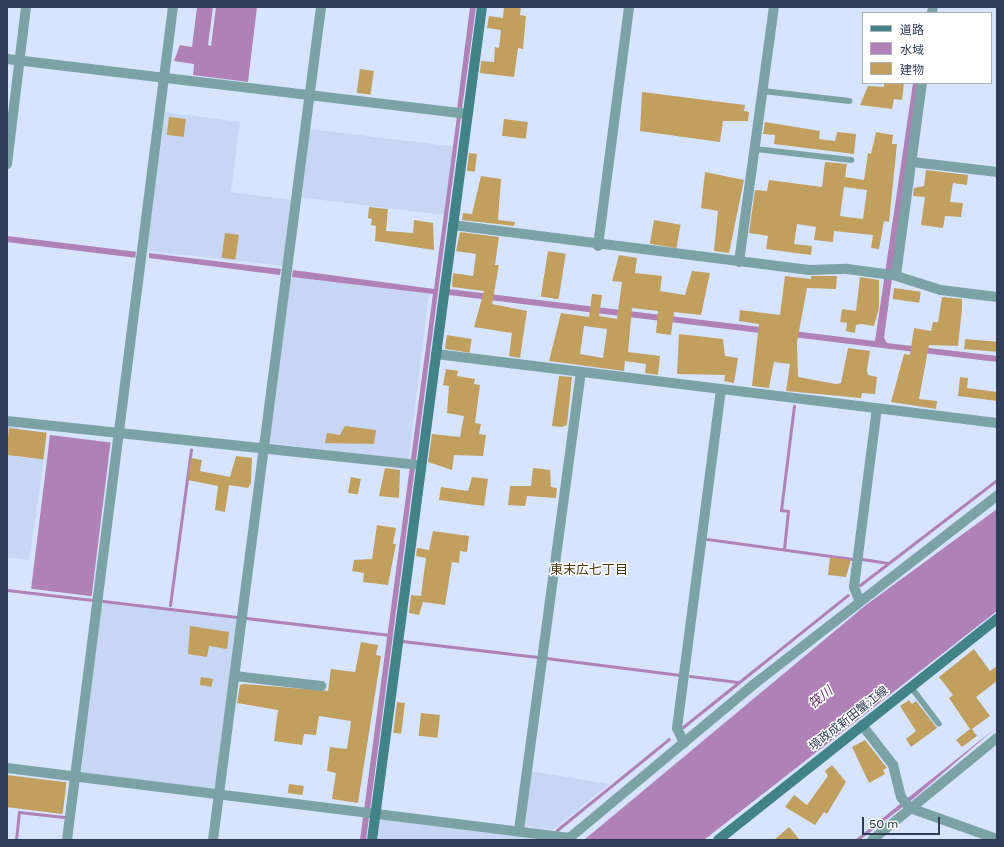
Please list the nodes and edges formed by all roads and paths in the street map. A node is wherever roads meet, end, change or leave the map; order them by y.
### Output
1 (26, 7) edge
2 (173, 7) edge
3 (321, 7) edge
4 (482, 7) edge
5 (629, 7) edge
6 (774, 7) edge
7 (7, 59) edge
8 (19, 60) junction
9 (164, 76) junction
10 (922, 84) edge
11 (763, 91) junction
12 (310, 95) junction
13 (848, 101) dead end
14 (468, 114) junction
15 (755, 149) junction
16 (851, 160) dead end
17 (912, 162) junction
18 (7, 164) edge
19 (997, 172) edge
20 (453, 225) junction
21 (598, 246) junction
22 (739, 262) junction
23 (892, 275) junction
24 (997, 297) edge
25 (436, 354) junction
26 (580, 373) junction
27 (721, 391) junction
28 (877, 408) junction
29 (7, 421) edge
30 (997, 423) edge
31 (119, 436) junction
32 (265, 449) junction
33 (415, 464) junction
34 (997, 496) edge
35 (859, 600) junction
36 (997, 619) edge
37 (235, 676) junction
38 (321, 686) dead end
39 (911, 687) junction
40 (939, 724) dead end
41 (862, 725) junction
42 (997, 738) edge
43 (684, 743) junction
44 (7, 768) edge
45 (76, 777) junction
46 (219, 794) junction
47 (910, 808) junction
48 (370, 811) junction
49 (519, 830) junction
50 (568, 839) edge
51 (997, 839) edge
52 (67, 840) edge
53 (213, 840) edge
54 (372, 840) edge
55 (718, 840) edge
56 (872, 840) edge

1 - 8 street
2 - 9 street
3 - 12 street
4 - 14 street
5 - 21 street
6 - 11 street
7 - 8 street
8 - 9 street
8 - 18 street
9 - 12 street
9 - 31 street
10 - 17 street
11 - 13 lane
11 - 15 street
12 - 14 street
12 - 32 street
14 - 20 street
15 - 16 lane
15 - 22 street
17 - 19 street
17 - 23 street
20 - 21 street
20 - 25 street
21 - 22 street
22 - 23 street
23 - 24 street
25 - 26 street
25 - 33 street
26 - 27 street
26 - 49 street
27 - 28 street
27 - 43 street
28 - 30 street
28 - 35 street
29 - 31 street
31 - 32 street
31 - 45 street
32 - 33 street
32 - 37 street
33 - 48 street
34 - 35 street
35 - 43 street
36 - 39 street, 境政成新田蟹江線
37 - 38 street
37 - 46 street
39 - 40 lane
39 - 41 street, 境政成新田蟹江線
41 - 47 street
41 - 55 street, 境政成新田蟹江線
42 - 47 street
43 - 50 street
44 - 45 street
45 - 46 street
45 - 52 street
46 - 48 street
46 - 53 street
47 - 51 street
47 - 56 street
48 - 49 street
48 - 54 street
49 - 50 street

